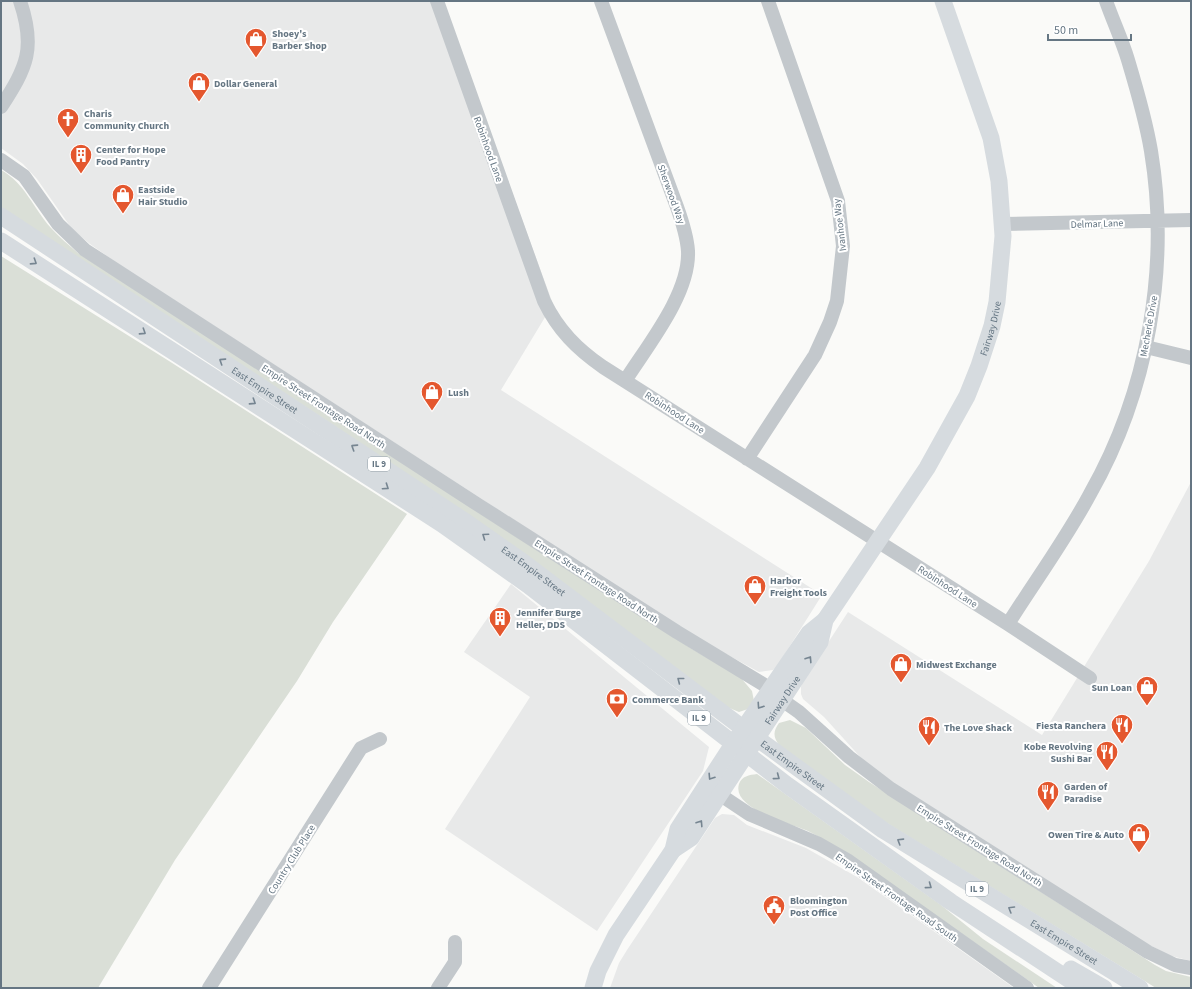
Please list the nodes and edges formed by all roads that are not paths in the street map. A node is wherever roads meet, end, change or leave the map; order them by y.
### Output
1 (20, 1) edge
2 (438, 1) edge
3 (601, 1) edge
4 (768, 1) edge
5 (943, 1) edge
6 (1106, 1) edge
7 (1, 107) edge
8 (1, 160) edge
9 (1, 216) edge
10 (1191, 220) edge
11 (1158, 221) junction
12 (1002, 224) junction
13 (1, 241) edge
14 (1146, 347) junction
15 (1191, 358) edge
16 (625, 381) junction
17 (747, 459) junction
18 (879, 542) junction
19 (1008, 624) junction
20 (1090, 678) dead end
21 (777, 695) junction
22 (750, 734) junction
23 (380, 739) dead end
24 (732, 744) junction
25 (746, 754) junction
26 (719, 794) junction
27 (673, 850) junction
28 (455, 942) dead end
29 (1032, 956) junction
30 (1191, 968) edge
31 (209, 988) edge
32 (438, 988) edge
33 (592, 988) edge
34 (1027, 988) edge
35 (1082, 988) edge
36 (1104, 988) edge
37 (1140, 988) edge

1 - 7 street
2 - 16 street, Robinhood Lane
3 - 16 street, Sherwood Way
4 - 17 street, Ivanhoe Way
5 - 12 main road, Fairway Drive
6 - 11 street, Mecherle Drive
8 - 21 street, Empire Street Frontage Road North
22 -> 9 main road, East Empire Street / IL 9
10 - 11 street, Delmar Lane
11 - 12 street, Delmar Lane
11 - 14 street, Mecherle Drive
12 - 18 main road, Fairway Drive
13 -> 24 main road, East Empire Street / IL 9
14 - 15 street
14 - 19 street, Mecherle Drive
16 - 17 street, Robinhood Lane
17 - 18 street, Robinhood Lane
18 - 19 street, Robinhood Lane
18 - 21 main road, Fairway Drive
19 - 20 street, Robinhood Lane
21 - 22 main road, Fairway Drive
21 - 30 street, Empire Street Frontage Road North
22 - 24 main road, Fairway Drive
22 - 25 main road, Fairway Drive
37 -> 22 main road, East Empire Street / IL 9
23 - 31 street, Country Club Place
24 - 25 main road, East Empire Street / IL 9
24 -> 27 main road, Fairway Drive
25 - 26 main road, Fairway Drive
25 -> 29 main road, East Empire Street / IL 9
27 -> 26 main road, Fairway Drive
26 - 34 street, Empire Street Frontage Road South
27 - 33 main road, Fairway Drive
28 - 32 street
29 - 35 main road, East Empire Street / IL 9
29 - 36 main road

